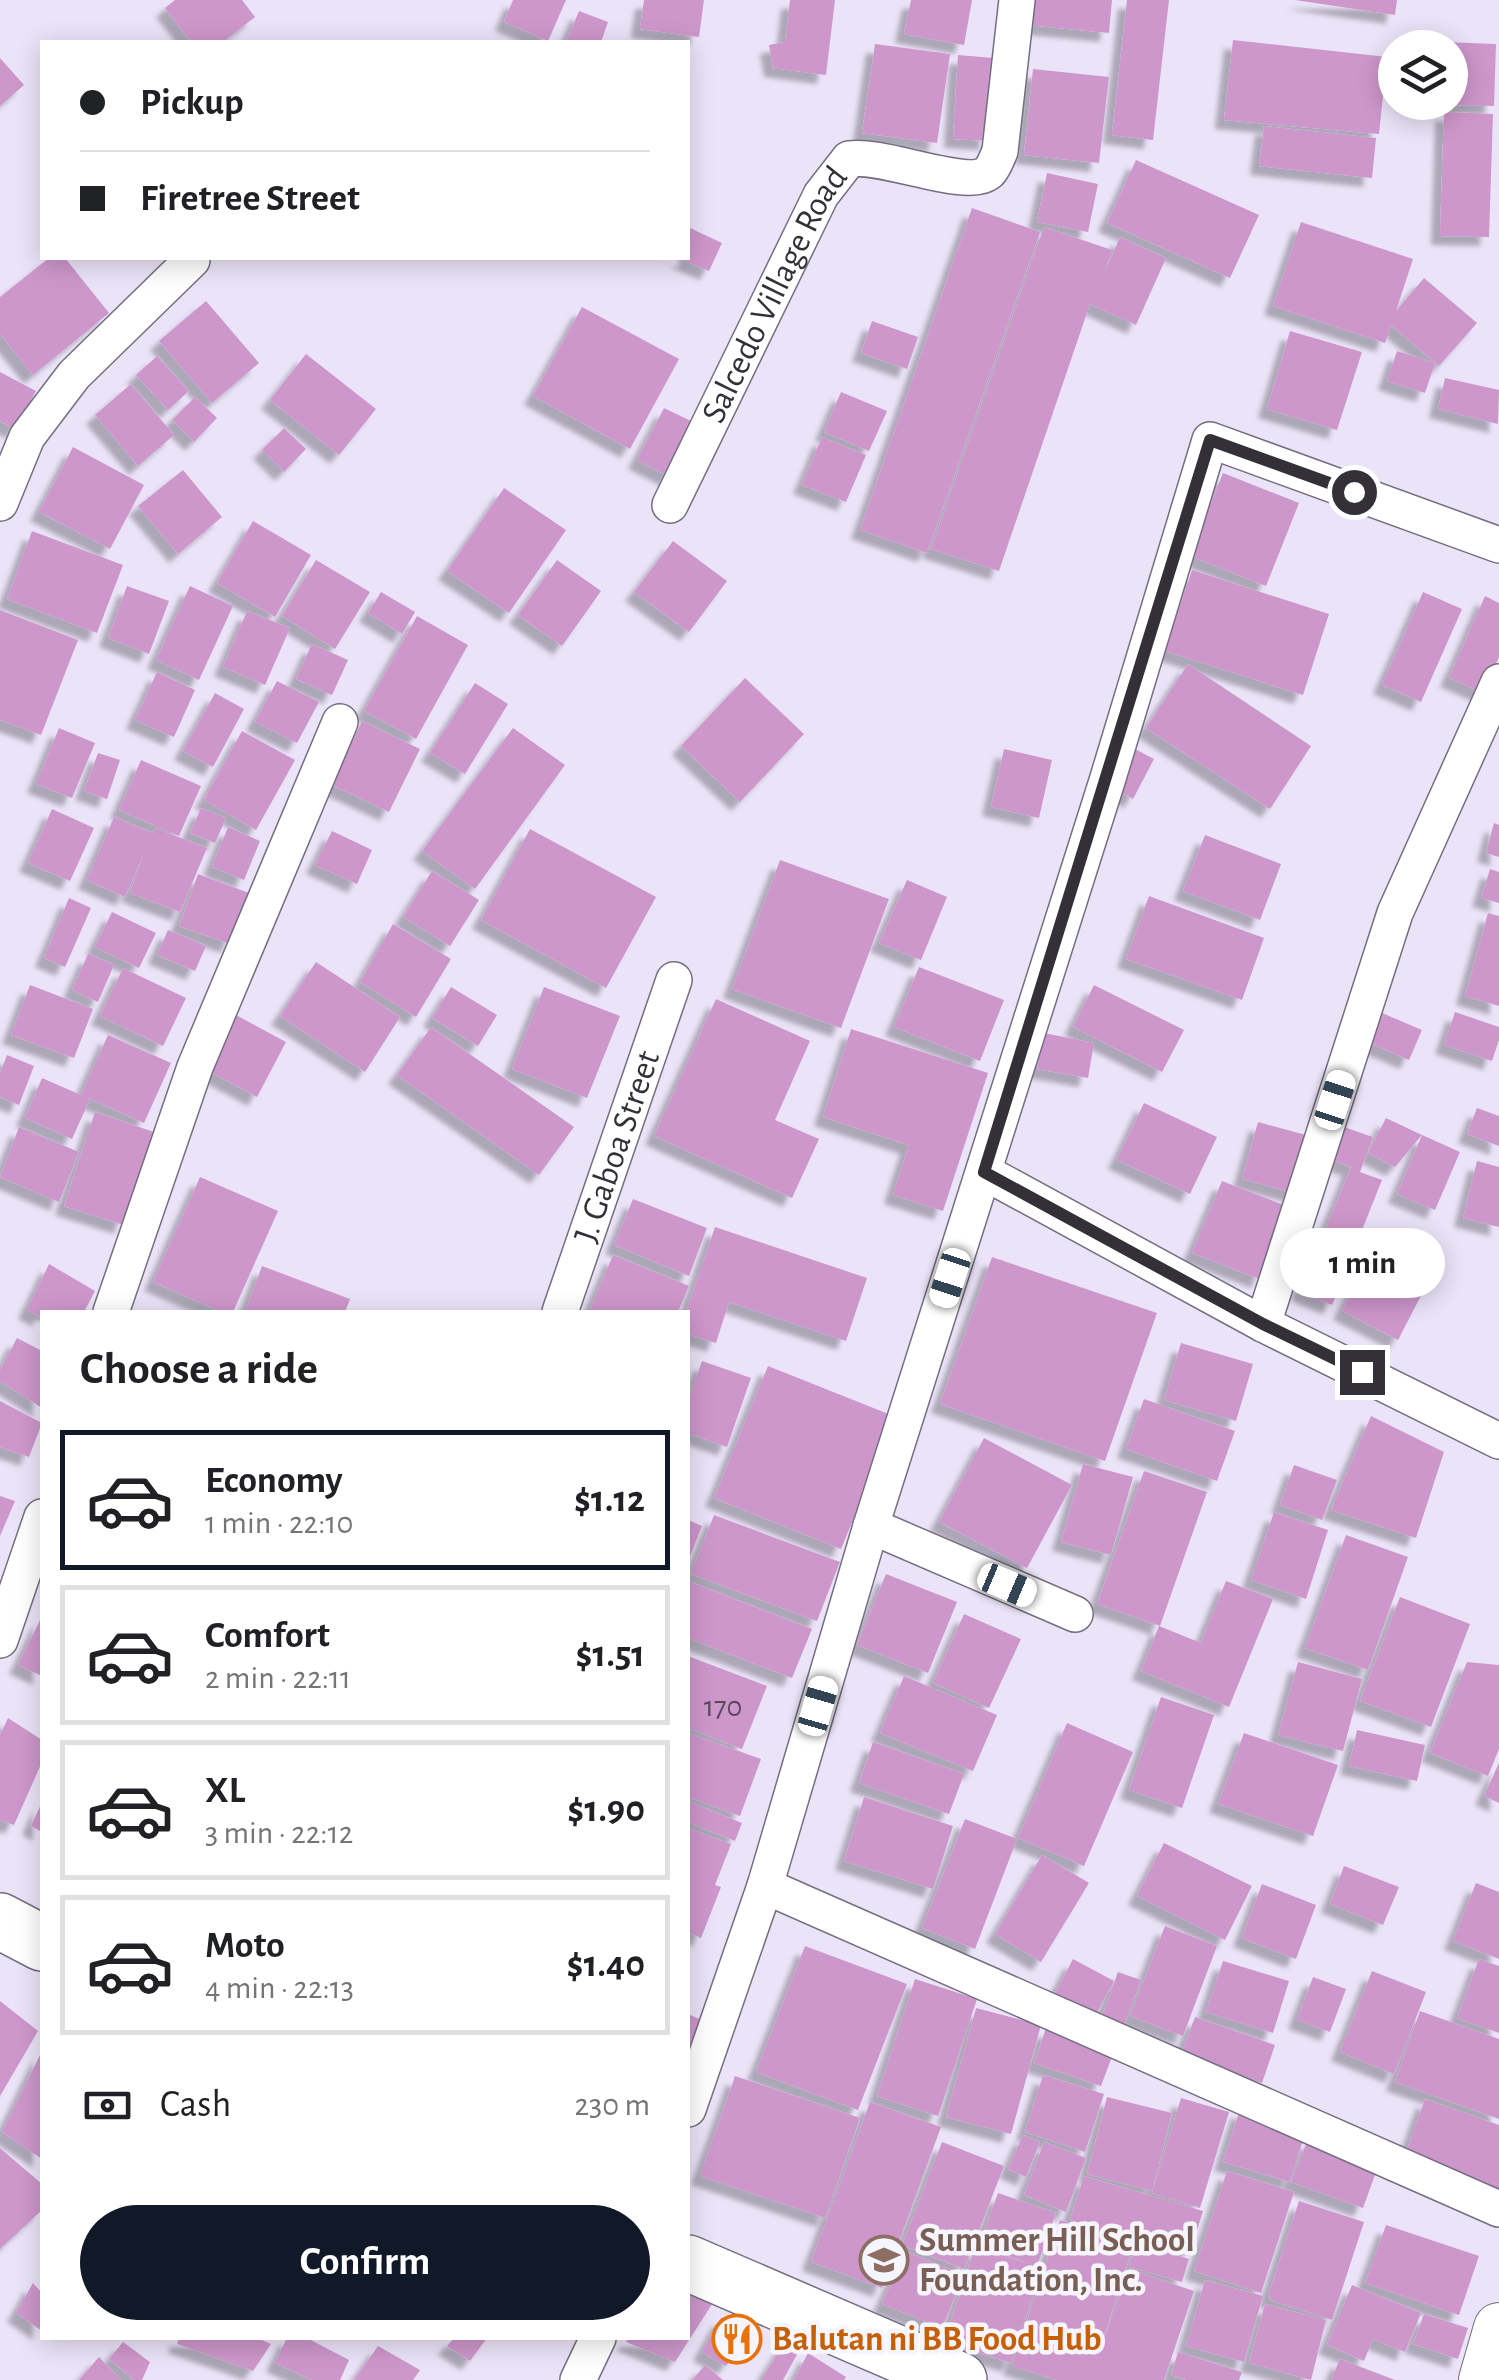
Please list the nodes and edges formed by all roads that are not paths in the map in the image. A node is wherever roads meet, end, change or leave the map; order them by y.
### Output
1 (1017, 0) edge
2 (192, 260) dead end
3 (0, 503) edge
4 (670, 505) dead end
5 (1499, 544) edge
6 (1498, 687) edge
7 (340, 722) dead end
8 (674, 980) dead end
9 (984, 1172) junction
10 (112, 1310) edge
11 (561, 1310) edge
12 (1263, 1324) junction
13 (1499, 1440) edge
14 (40, 1523) edge
15 (871, 1526) junction
16 (1075, 1614) dead end
17 (0, 1640) edge
18 (766, 1886) junction
19 (0, 1921) edge
20 (40, 1941) edge
21 (690, 2103) edge
22 (1499, 2208) edge
23 (690, 2264) edge
24 (1499, 2328) edge
25 (597, 2340) edge
26 (578, 2380) edge
27 (959, 2380) edge
28 (1484, 2380) edge

1 - 4 street, Salcedo Village Road
2 - 3 street
5 - 9 street
6 - 12 street
7 - 10 street
8 - 11 street, J. Gaboa Street
9 - 12 street
9 - 15 street
12 - 13 street
14 - 17 street
15 - 16 street
15 - 18 street
18 - 21 street
18 - 22 street
19 - 20 main road
23 - 27 main road
24 - 28 main road
25 - 26 street

